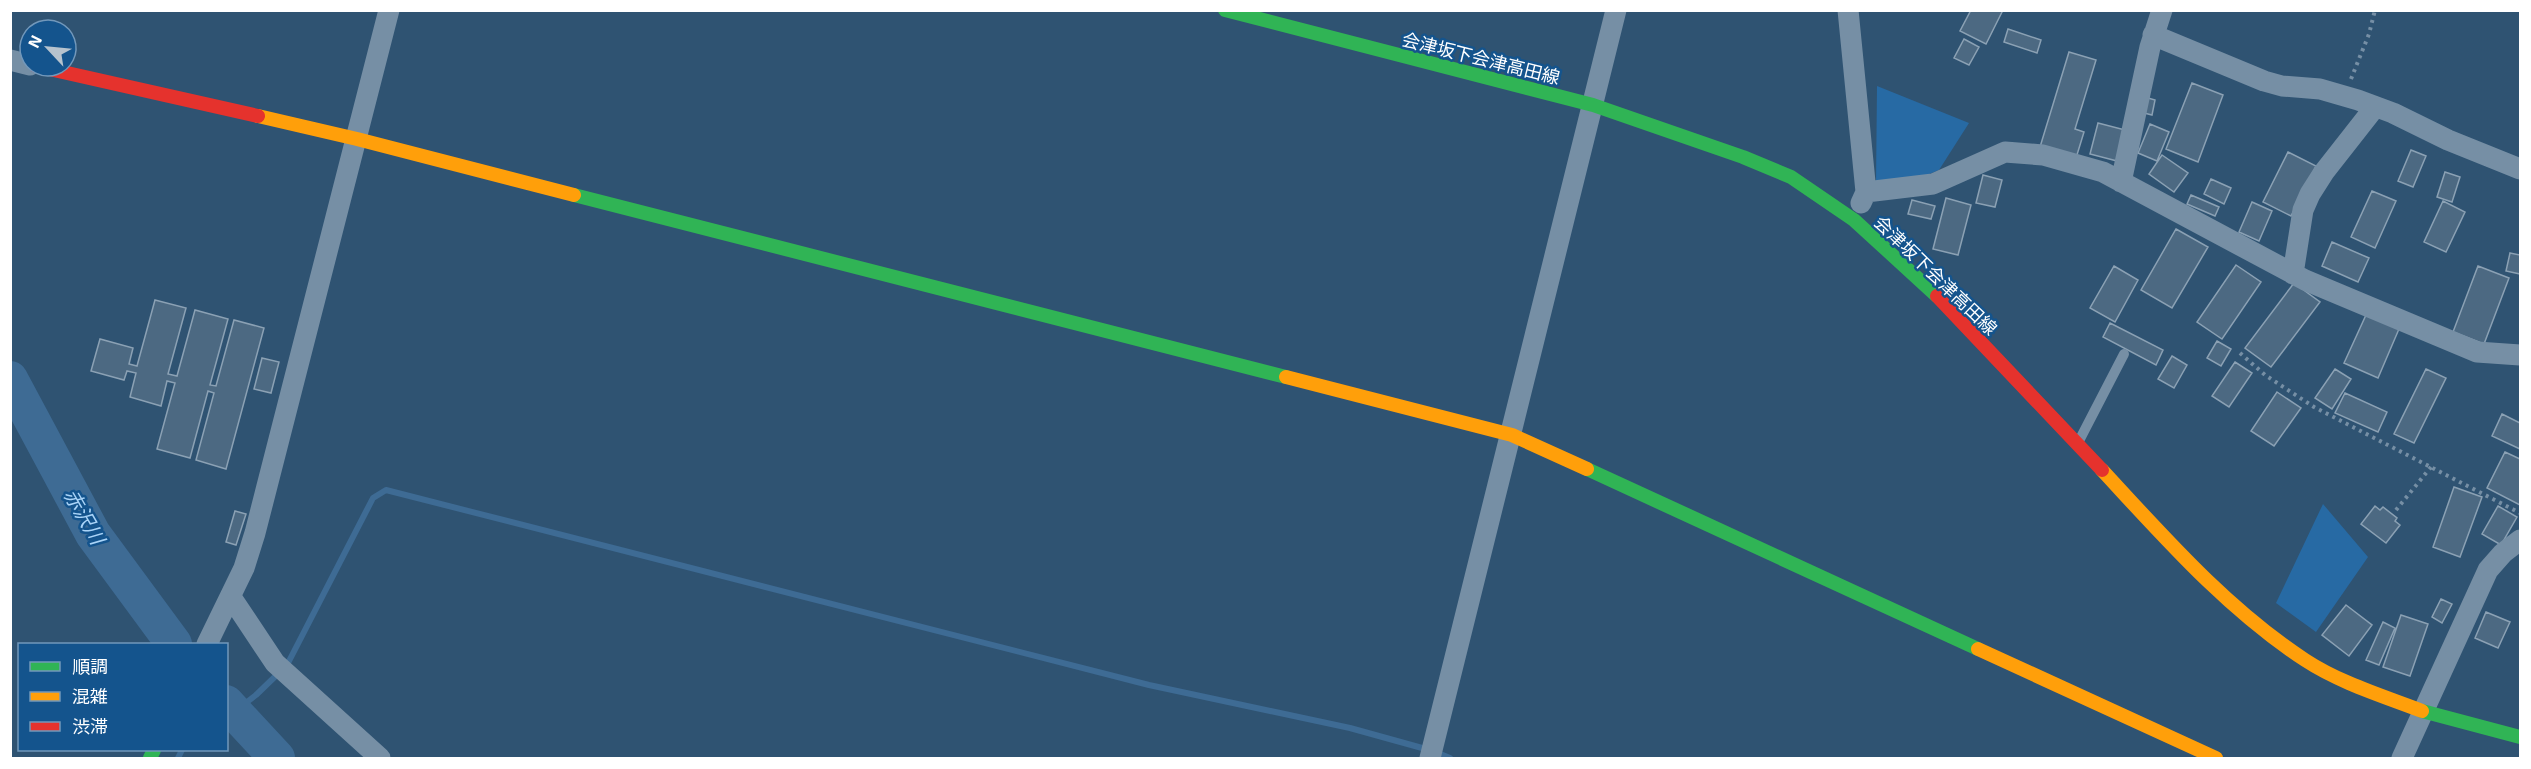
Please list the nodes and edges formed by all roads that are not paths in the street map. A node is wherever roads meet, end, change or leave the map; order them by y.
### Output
1 (389, 10) edge
2 (1225, 10) edge
3 (1616, 10) edge
4 (1848, 10) edge
5 (2162, 10) edge
6 (2153, 35) junction
7 (78, 76) edge
8 (1593, 105) junction
9 (2375, 107) junction
10 (357, 139) junction
11 (2520, 169) edge
12 (2121, 182) junction
13 (1866, 192) junction
14 (1854, 220) junction
15 (2293, 274) junction
16 (2124, 354) dead end
17 (2520, 355) edge
18 (1512, 435) junction
19 (2077, 445) junction
20 (2520, 540) edge
21 (229, 600) junction
22 (208, 643) edge
23 (2423, 711) junction
24 (2520, 737) edge
25 (380, 759) edge
26 (1430, 759) edge
27 (2216, 759) edge
28 (2402, 759) edge

1 - 10 street
2 - 8 street, 会津坂下会津高田線
3 - 8 street
4 - 13 street
5 - 6 street
6 - 9 street
6 - 12 street
7 - 10 street
8 - 14 street, 会津坂下会津高田線
8 - 18 street
9 - 11 street
9 - 15 street
10 - 18 street
10 - 21 street
12 - 13 street
12 - 15 street
13 - 14 street
14 - 19 street, 会津坂下会津高田線
15 - 17 street
16 - 19 lane
18 - 26 street
18 - 27 street
19 - 23 street, 会津坂下会津高田線
20 - 23 street
21 - 22 street
21 - 25 street
23 - 24 street, 会津坂下会津高田線
23 - 28 street

